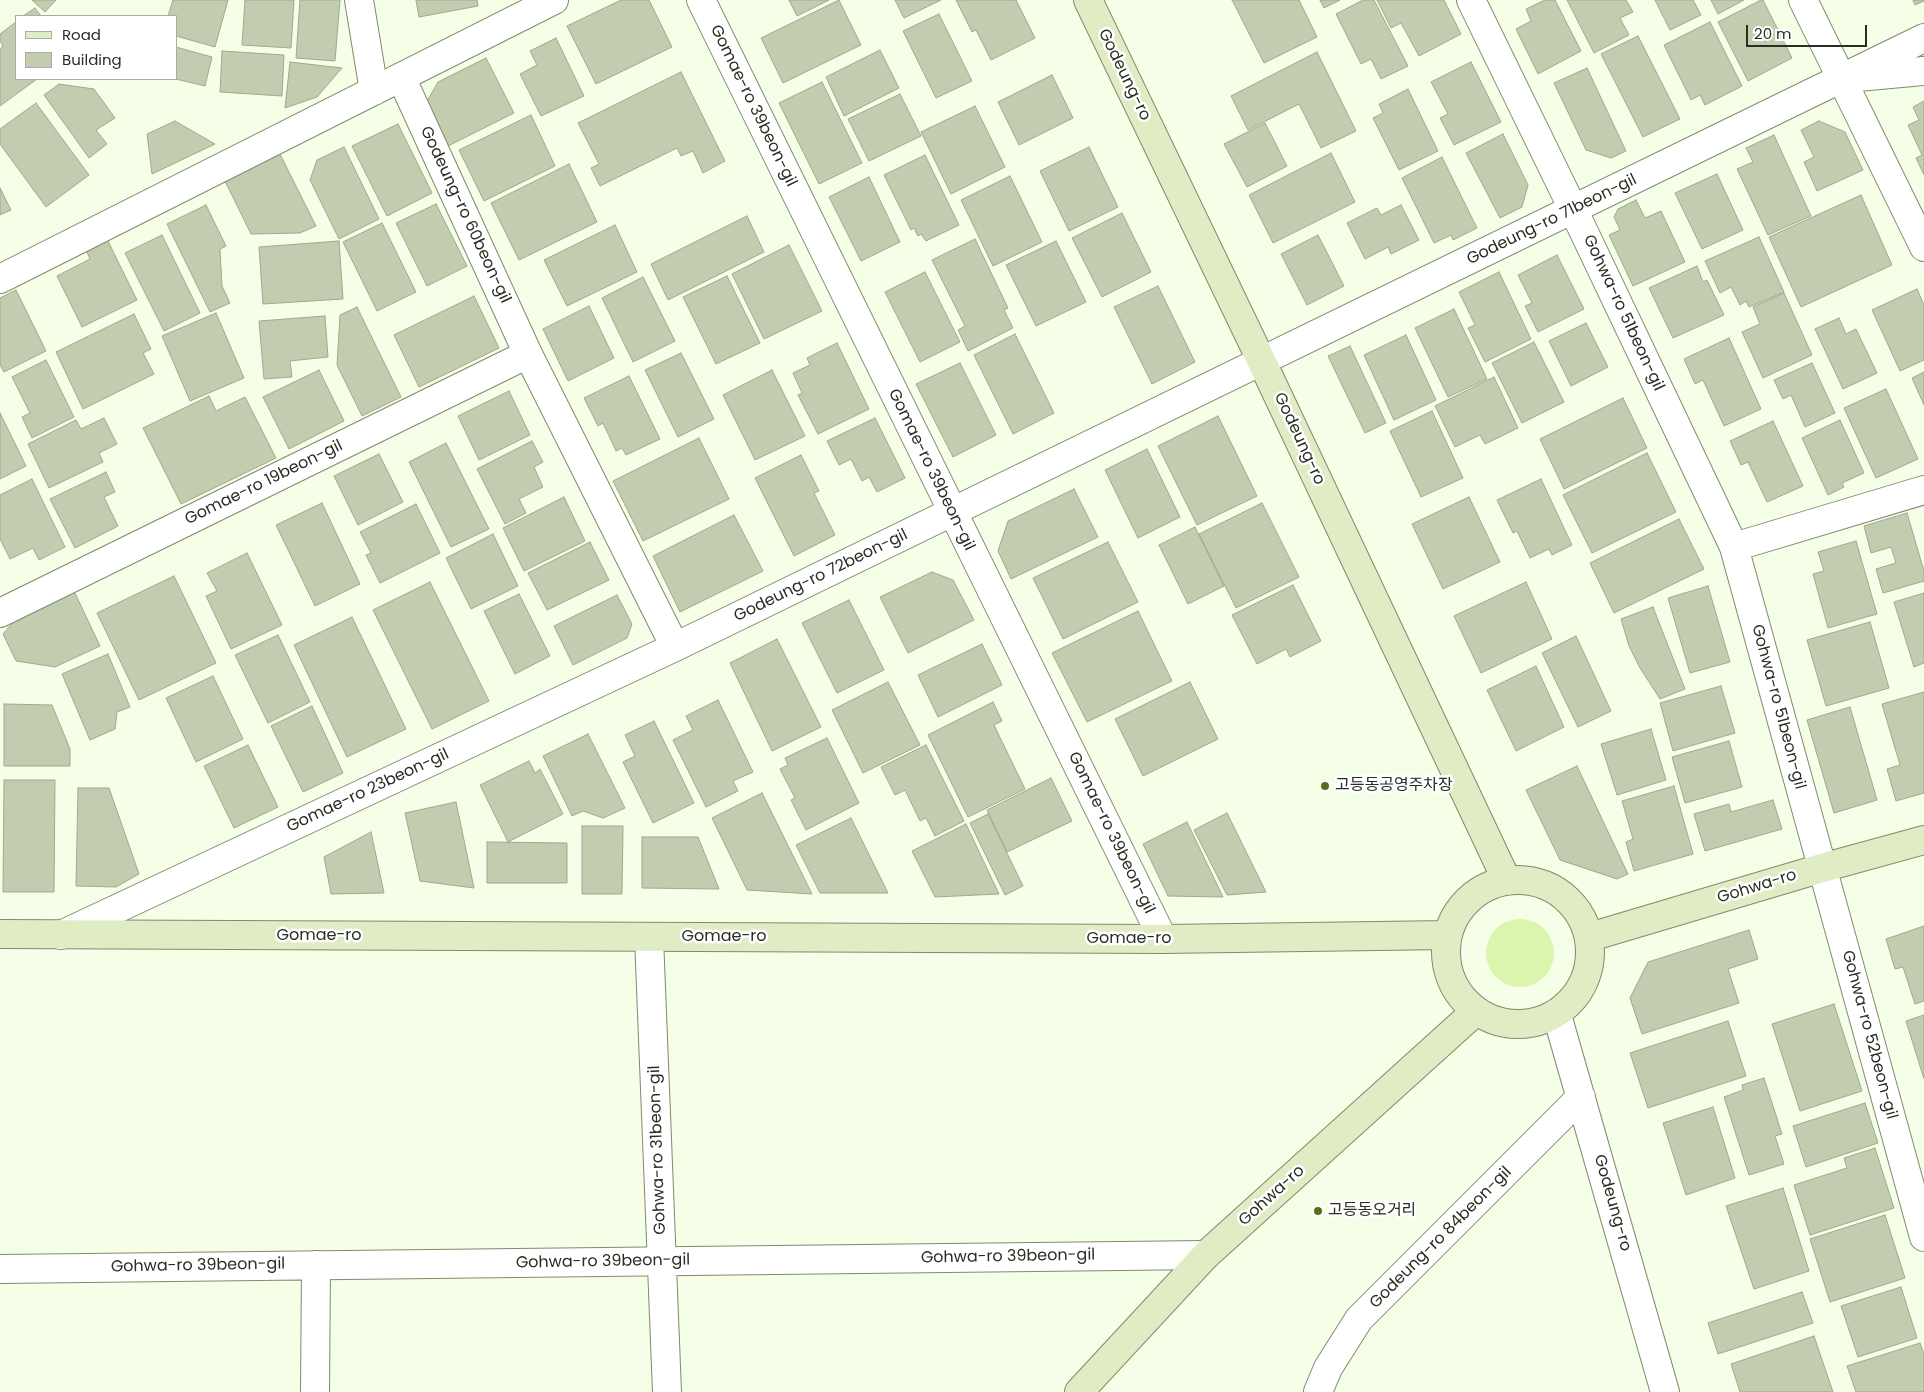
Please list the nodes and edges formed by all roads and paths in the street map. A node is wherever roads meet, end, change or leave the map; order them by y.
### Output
1 (359, 0) edge
2 (554, 0) edge
3 (701, 0) edge
4 (1088, 0) edge
5 (1471, 0) edge
6 (1803, 0) edge
7 (1924, 38) edge
8 (1924, 71) edge
9 (401, 77) junction
10 (1842, 78) junction
11 (374, 91) junction
12 (1573, 209) junction
13 (1924, 247) edge
14 (0, 279) edge
15 (528, 354) junction
16 (1262, 362) junction
17 (1924, 490) edge
18 (952, 511) junction
19 (1734, 547) junction
20 (0, 613) edge
21 (675, 647) junction
22 (1924, 840) edge
23 (1822, 868) junction
24 (1507, 881) junction
25 (0, 934) edge
26 (61, 936) junction
27 (1448, 936) junction
28 (649, 937) junction
29 (1590, 937) junction
30 (1163, 939) junction
31 (1476, 1011) junction
32 (1556, 1015) junction
33 (1582, 1097) junction
34 (1919, 1201) edge
35 (1924, 1236) edge
36 (1206, 1255) junction
37 (662, 1261) junction
38 (316, 1265) junction
39 (0, 1269) edge
40 (315, 1392) edge
41 (667, 1392) edge
42 (1078, 1392) edge
43 (1318, 1392) edge
44 (1665, 1392) edge

1 - 11 street
2 - 9 street
3 - 18 street, Gomae-ro 39beon-gil
4 - 16 street, Godeung-ro
5 - 12 street, Gohwa-ro 51beon-gil
6 - 10 street
7 - 10 street, Godeung-ro 71beon-gil
8 - 10 street
9 - 11 street
9 - 15 street, Godeung-ro 60beon-gil
10 - 12 street, Godeung-ro 71beon-gil
10 - 13 street
11 - 14 street
12 - 16 street, Godeung-ro 71beon-gil
12 - 19 street, Gohwa-ro 51beon-gil
15 - 20 street, Gomae-ro 19beon-gil
15 - 21 street
16 - 18 street, Godeung-ro 72beon-gil
16 - 24 street, Godeung-ro
17 - 19 street
18 - 21 street, Godeung-ro 72beon-gil
18 - 30 street, Gomae-ro 39beon-gil
19 - 23 street, Gohwa-ro 51beon-gil
21 - 26 street, Gomae-ro 23beon-gil
22 - 23 street, Gohwa-ro
23 - 29 street, Gohwa-ro
23 - 34 street, Gohwa-ro 52beon-gil
24 - 27 street
24 - 29 street
25 - 26 street, Gomae-ro
26 - 28 street, Gomae-ro
27 - 30 street, Gomae-ro
27 - 31 street
28 - 30 street, Gomae-ro
28 - 37 street, Gohwa-ro 31beon-gil
29 - 32 street
31 - 32 street
31 - 36 street, Gohwa-ro
32 - 33 street, Godeung-ro
33 - 43 street, Godeung-ro 84beon-gil
33 - 44 street, Godeung-ro
34 - 35 street, Gohwa-ro 52beon-gil
36 - 37 street, Gohwa-ro 39beon-gil
36 - 42 street, Gohwa-ro
37 - 38 street, Gohwa-ro 39beon-gil
37 - 41 street, Gohwa-ro 31beon-gil
38 - 39 street, Gohwa-ro 39beon-gil
38 - 40 street

